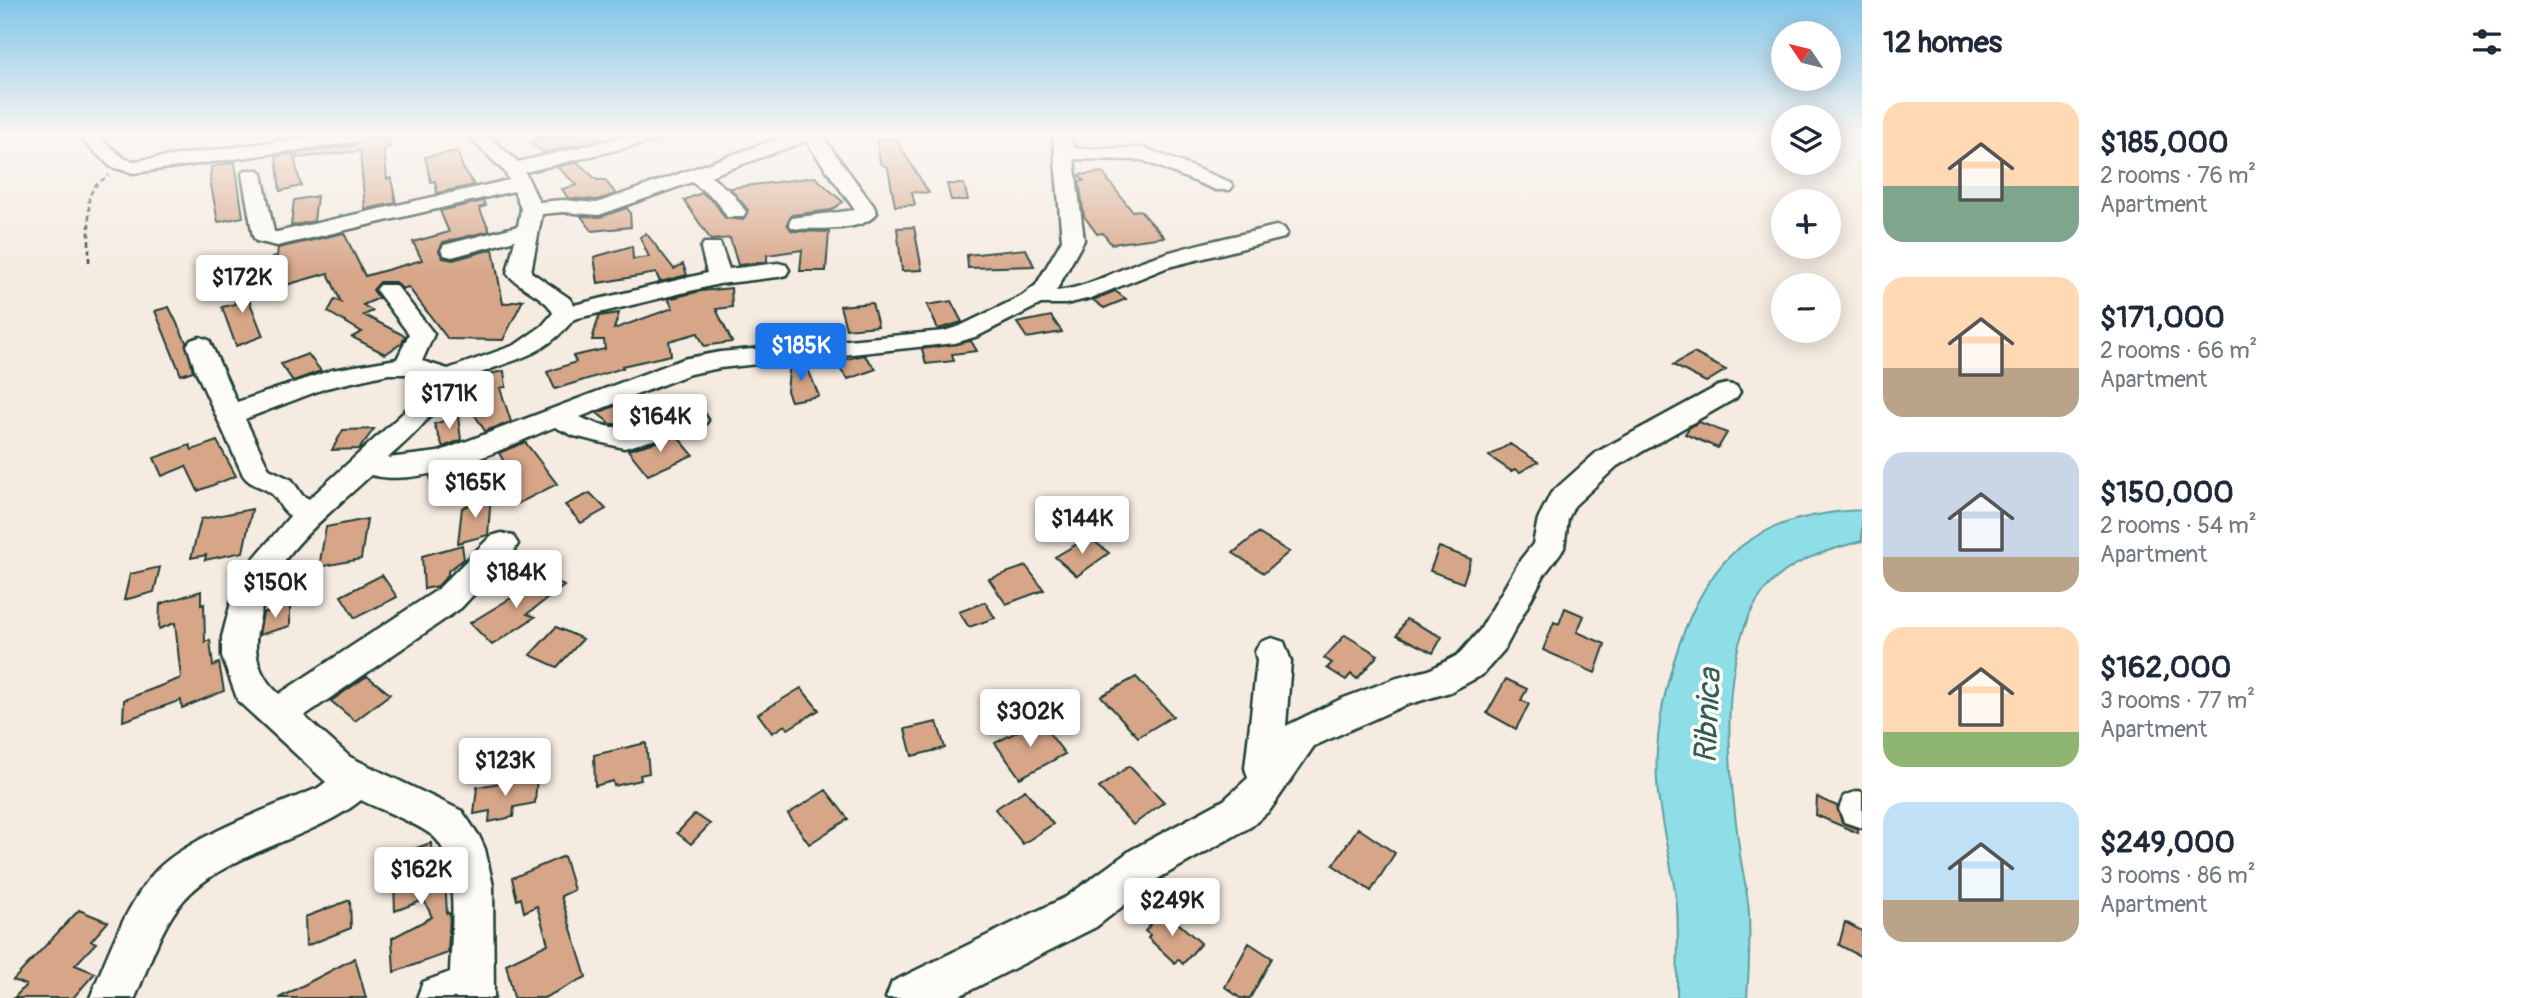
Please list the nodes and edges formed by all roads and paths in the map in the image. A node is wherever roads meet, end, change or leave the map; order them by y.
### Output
1 (99, 183) edge
2 (254, 183) edge
3 (492, 183) edge
4 (519, 183) edge
5 (670, 183) edge
6 (706, 183) edge
7 (847, 183) edge
8 (1067, 183) edge
9 (1214, 183) edge
10 (1223, 186) dead end
11 (734, 212) dead end
12 (531, 219) junction
13 (800, 223) dead end
14 (1276, 233) dead end
15 (712, 248) dead end
16 (452, 250) dead end
17 (89, 262) dead end
18 (778, 270) dead end
19 (719, 277) junction
20 (388, 290) dead end
21 (1037, 296) junction
22 (565, 314) junction
23 (200, 345) dead end
24 (405, 366) junction
25 (448, 380) junction
26 (1727, 392) dead end
27 (229, 415) junction
28 (556, 416) junction
29 (694, 420) dead end
30 (367, 464) junction
31 (310, 514) junction
32 (502, 544) dead end
33 (1272, 652) dead end
34 (277, 715) junction
35 (358, 779) junction
36 (1268, 782) junction
37 (461, 994) edge
38 (112, 998) edge
39 (908, 998) edge

1 - 17 path
2 - 3 street
4 - 12 street
5 - 12 street
6 - 11 street
7 - 13 street
8 - 21 street
9 - 10 street
12 - 16 street
12 - 22 street
14 - 21 street
15 - 19 street
18 - 19 street
19 - 22 street
20 - 24 street
21 - 28 street
22 - 25 street
23 - 27 street
24 - 25 street
24 - 27 street
25 - 30 street
26 - 36 street
27 - 31 street
28 - 29 street
28 - 30 street
30 - 31 street
31 - 34 street
32 - 34 street
33 - 36 street
34 - 35 street
35 - 37 street
35 - 38 street
36 - 39 street

